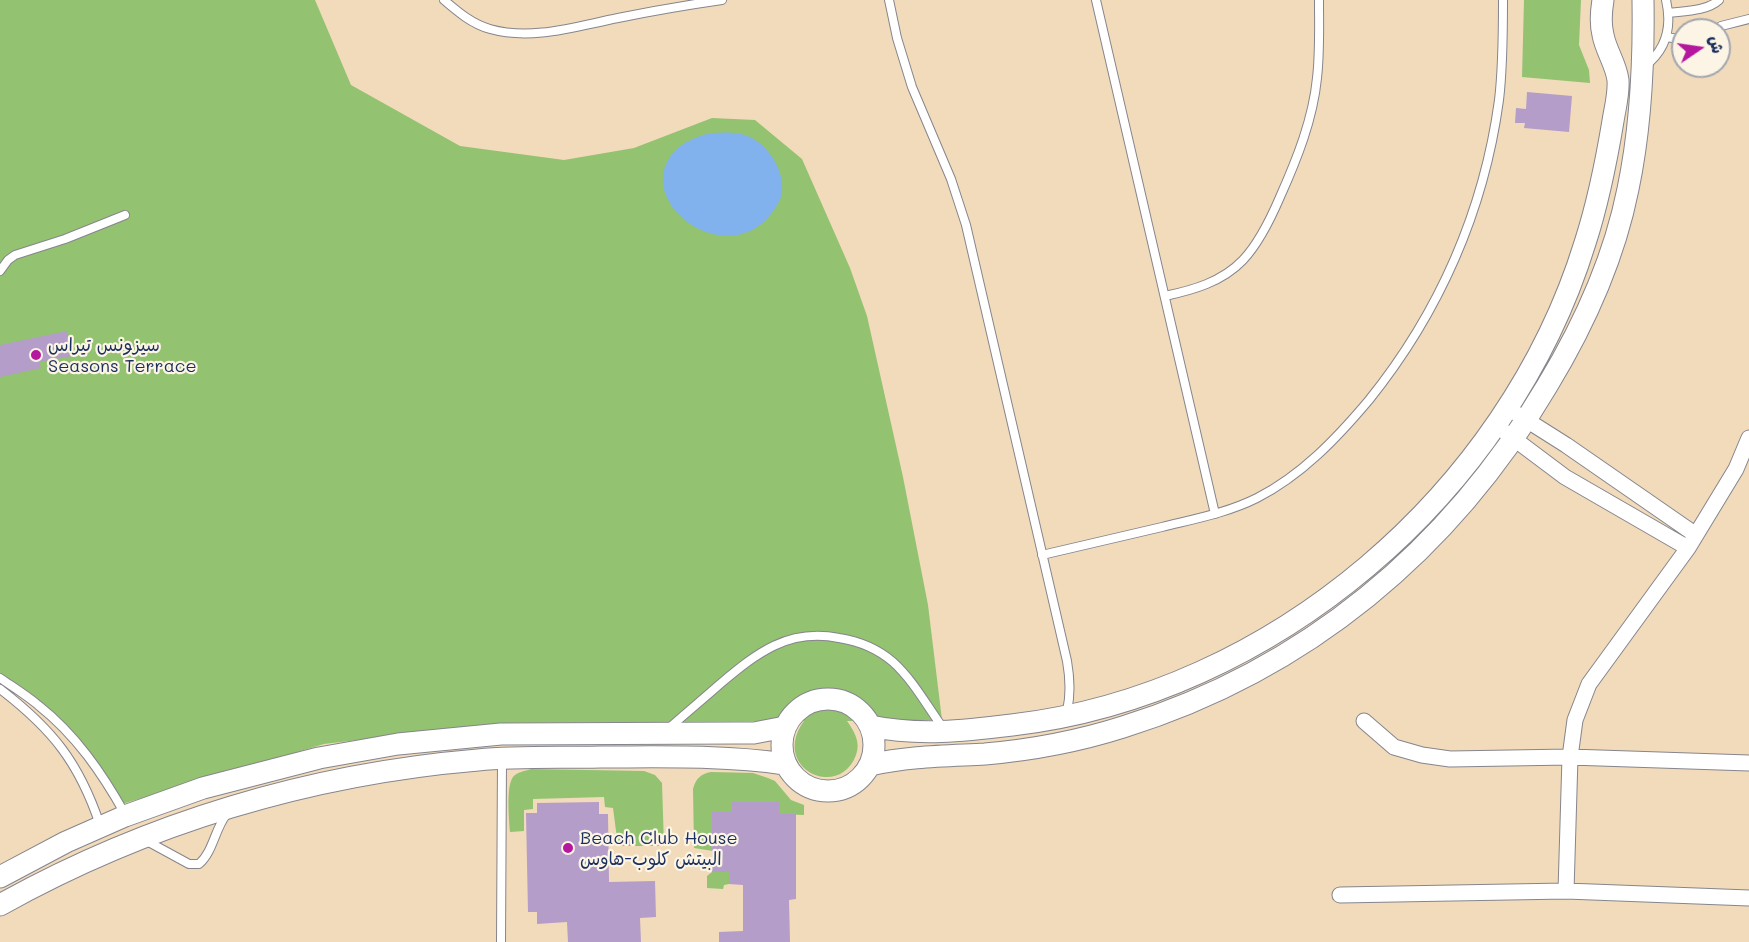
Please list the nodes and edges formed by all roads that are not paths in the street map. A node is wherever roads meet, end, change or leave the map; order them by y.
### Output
1 (444, 0) edge
2 (722, 0) edge
3 (889, 0) edge
4 (1096, 0) edge
5 (1319, 0) edge
6 (1503, 0) edge
7 (1603, 0) edge
8 (1643, 0) edge
9 (1666, 0) edge
10 (1719, 0) edge
11 (1669, 13) junction
12 (1749, 19) edge
13 (1731, 24) edge
14 (1667, 37) junction
15 (1671, 38) edge
16 (1642, 69) junction
17 (1616, 70) junction
18 (125, 214) dead end
19 (0, 271) edge
20 (1164, 296) junction
21 (1501, 416) junction
22 (1527, 420) junction
23 (1515, 438) junction
24 (1749, 438) edge
25 (1601, 470) junction
26 (1589, 490) junction
27 (1215, 514) junction
28 (1692, 541) junction
29 (1042, 555) junction
30 (0, 678) edge
31 (0, 689) edge
32 (1065, 717) junction
33 (1364, 722) dead end
34 (870, 726) junction
35 (785, 727) junction
36 (945, 732) junction
37 (664, 733) junction
38 (502, 758) junction
39 (1570, 758) junction
40 (1749, 763) edge
41 (785, 764) junction
42 (870, 765) junction
43 (237, 805) junction
44 (125, 816) junction
45 (100, 827) junction
46 (141, 838) junction
47 (0, 877) edge
48 (1566, 891) junction
49 (1340, 895) dead end
50 (1749, 898) edge
51 (0, 905) edge
52 (501, 942) edge

1 - 2 lane
3 - 29 lane
4 - 20 lane
5 - 20 lane
6 - 27 lane
7 - 17 street
8 - 16 street
9 - 11 lane
10 - 11 lane
11 - 14 lane
12 - 13 lane
14 - 15 lane
14 - 16 lane
16 - 17 street
16 - 22 street
17 - 21 street
18 - 19 lane
20 - 27 lane
21 - 22 street
21 - 23 street
21 - 32 street
22 - 23 street
22 - 25 street
23 - 26 street
23 - 42 street
24 - 28 street
25 - 26 street
25 - 28 street
26 - 28 street
27 - 29 lane
28 - 39 street
29 - 32 lane
30 - 44 lane
31 - 45 lane
32 - 36 street
33 - 39 street
34 - 35 street
34 - 36 street
34 - 42 street
35 - 37 street
35 - 41 street
36 - 37 lane
37 - 44 street
38 - 41 street
38 - 43 street
38 - 52 lane
39 - 40 street
39 - 48 street
41 - 42 street
43 - 46 street
43 - 46 lane
44 - 45 street
45 - 47 street
46 - 51 street
48 - 49 street
48 - 50 street

